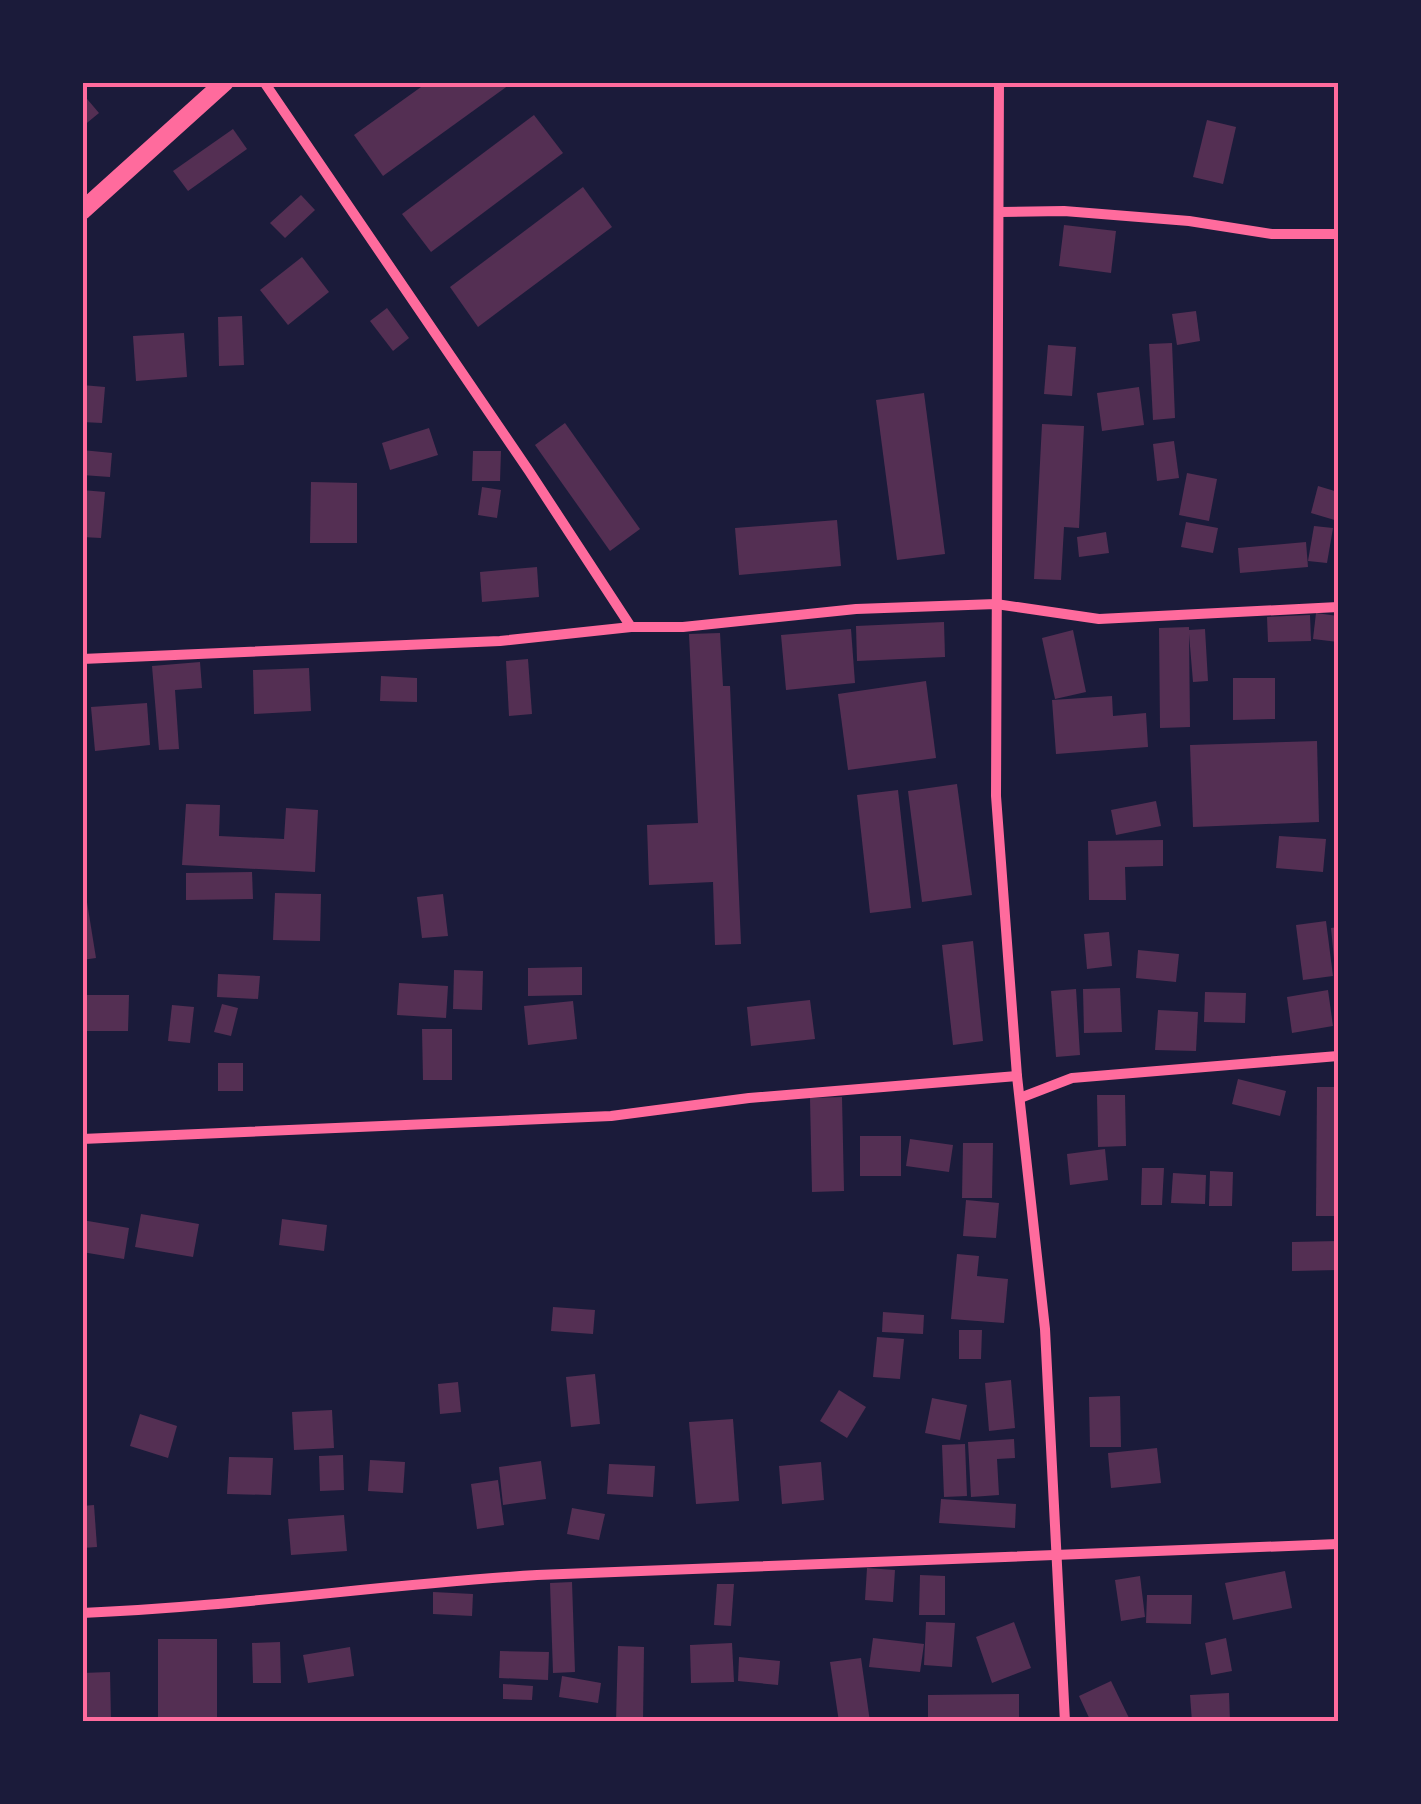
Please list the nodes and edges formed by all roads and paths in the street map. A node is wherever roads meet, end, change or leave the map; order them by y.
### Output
1 (225, 82) edge
2 (264, 82) edge
3 (999, 82) edge
4 (82, 211) edge
5 (1001, 212) junction
6 (1338, 234) edge
7 (996, 604) junction
8 (1338, 607) edge
9 (630, 627) junction
10 (82, 659) edge
11 (1338, 1056) edge
12 (1017, 1076) junction
13 (1020, 1098) junction
14 (82, 1138) edge
15 (1338, 1544) edge
16 (1057, 1556) junction
17 (82, 1613) edge
18 (1065, 1722) edge

1 - 4 street
2 - 9 street
3 - 5 street
5 - 6 street
5 - 7 street
7 - 8 street
7 - 9 street
7 - 12 street
9 - 10 street
11 - 13 street
12 - 13 street
12 - 14 street
13 - 16 street
15 - 16 street
16 - 17 street
16 - 18 street

